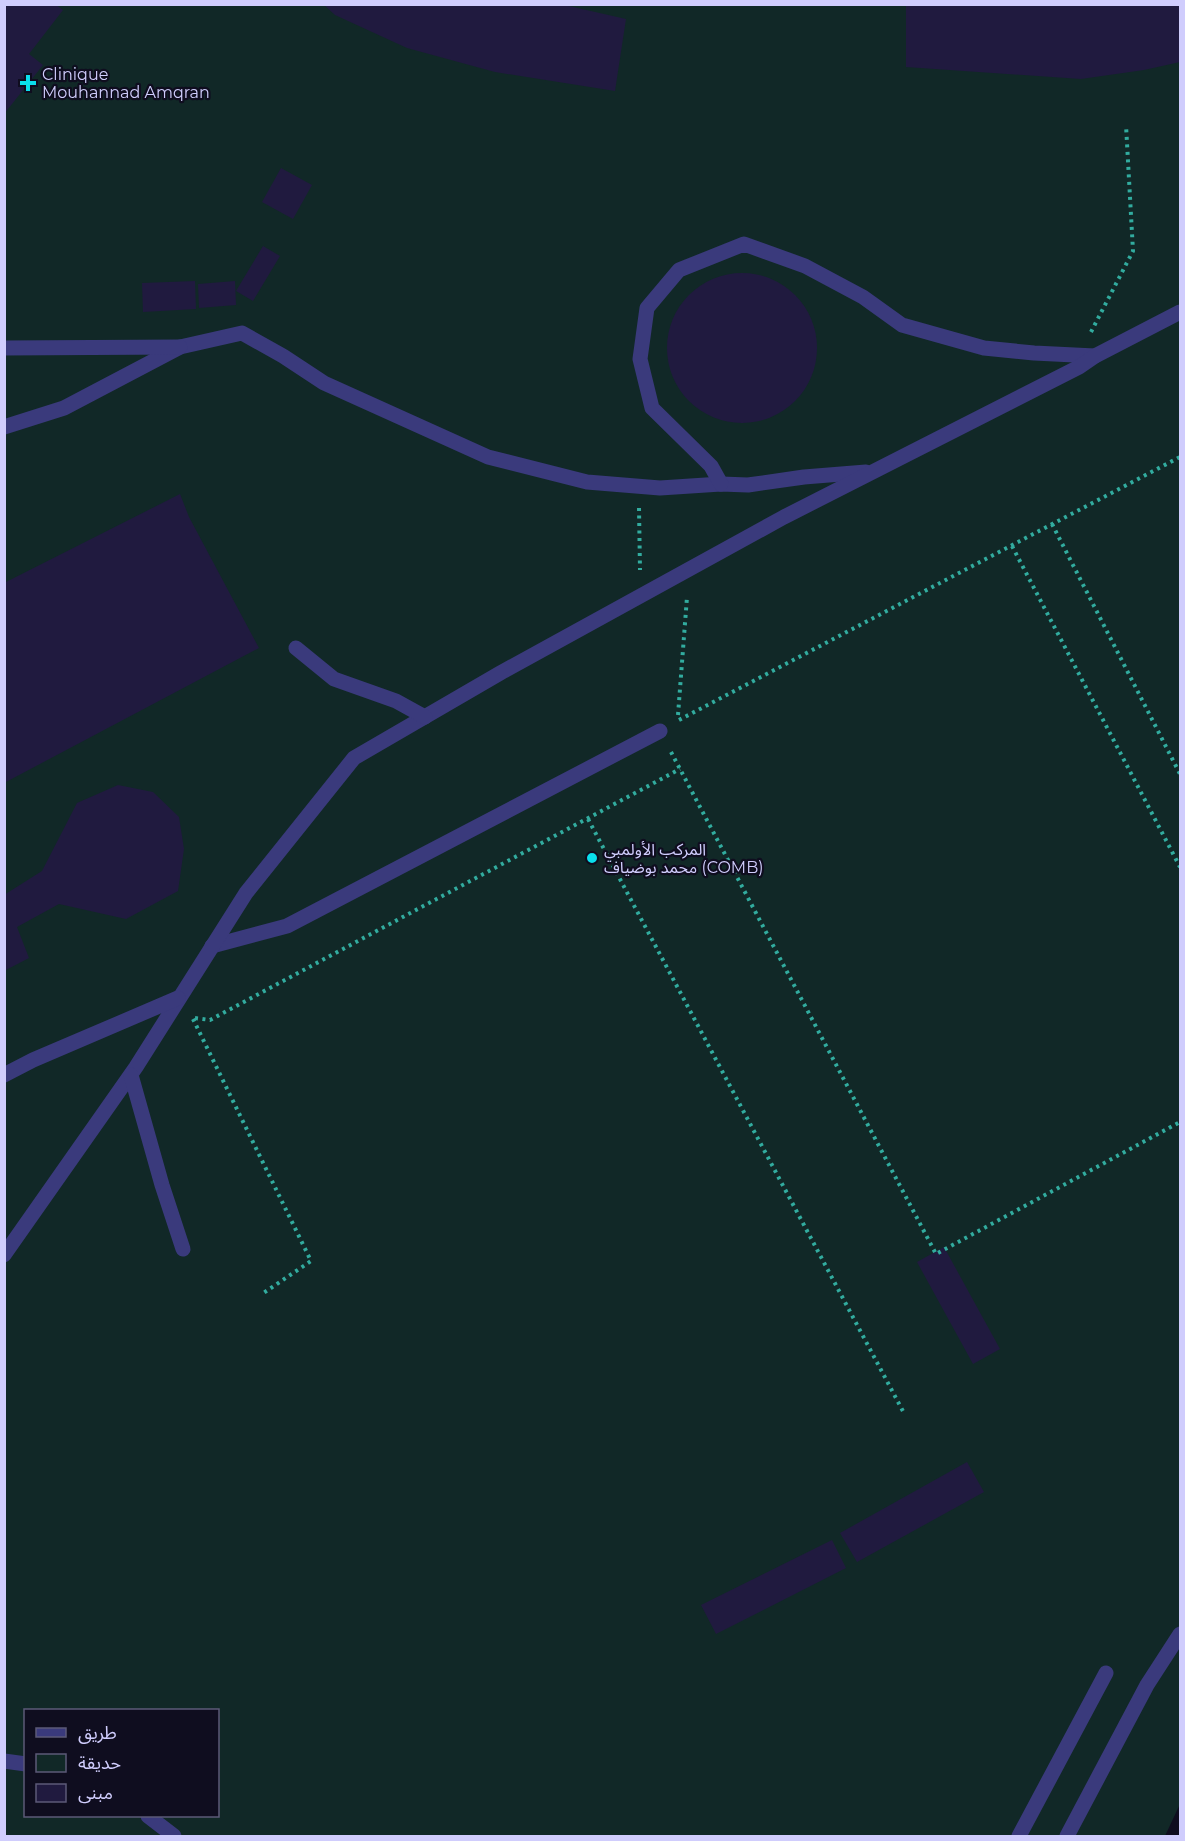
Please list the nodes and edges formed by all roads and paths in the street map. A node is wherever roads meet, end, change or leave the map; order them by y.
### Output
1 (1126, 125) dead end
2 (1180, 312) edge
3 (180, 347) junction
4 (4, 348) edge
5 (1095, 356) junction
6 (4, 427) edge
7 (1180, 457) edge
8 (872, 472) junction
9 (721, 484) junction
10 (639, 486) junction
11 (1052, 524) junction
12 (1012, 546) junction
13 (689, 569) junction
14 (640, 596) junction
15 (296, 648) dead end
16 (424, 717) junction
17 (660, 730) joint
18 (680, 769) junction
19 (1180, 774) edge
20 (588, 819) junction
21 (1180, 867) edge
22 (212, 946) junction
23 (178, 998) junction
24 (168, 1015) junction
25 (193, 1018) junction
26 (4, 1075) edge
27 (131, 1075) junction
28 (1180, 1122) edge
29 (183, 1250) dead end
30 (4, 1255) edge
31 (262, 1294) dead end
32 (905, 1414) dead end
33 (1180, 1634) edge
34 (1106, 1673) dead end
35 (4, 1761) edge
36 (24, 1764) edge
37 (150, 1817) edge
38 (174, 1836) edge
39 (1019, 1836) edge
40 (1067, 1836) edge

1 - 5 path
2 - 5 street
3 - 4 street
3 - 6 street
3 - 10 street
5 - 8 street
5 - 9 street
7 - 11 path
8 - 9 street
8 - 13 street
9 - 10 street
10 - 14 path
11 - 12 path
11 - 19 path
12 - 13 path
12 - 21 path
13 - 14 street
14 - 16 street
15 - 16 street
16 - 22 street
17 - 18 path
17 - 22 street
18 - 20 path
18 - 28 path
20 - 25 path
20 - 32 path
22 - 23 street
23 - 24 street
23 - 26 street
24 - 25 path
24 - 27 street
25 - 31 path
27 - 29 street
27 - 30 street
33 - 40 street
34 - 39 street
35 - 36 street
37 - 38 street

